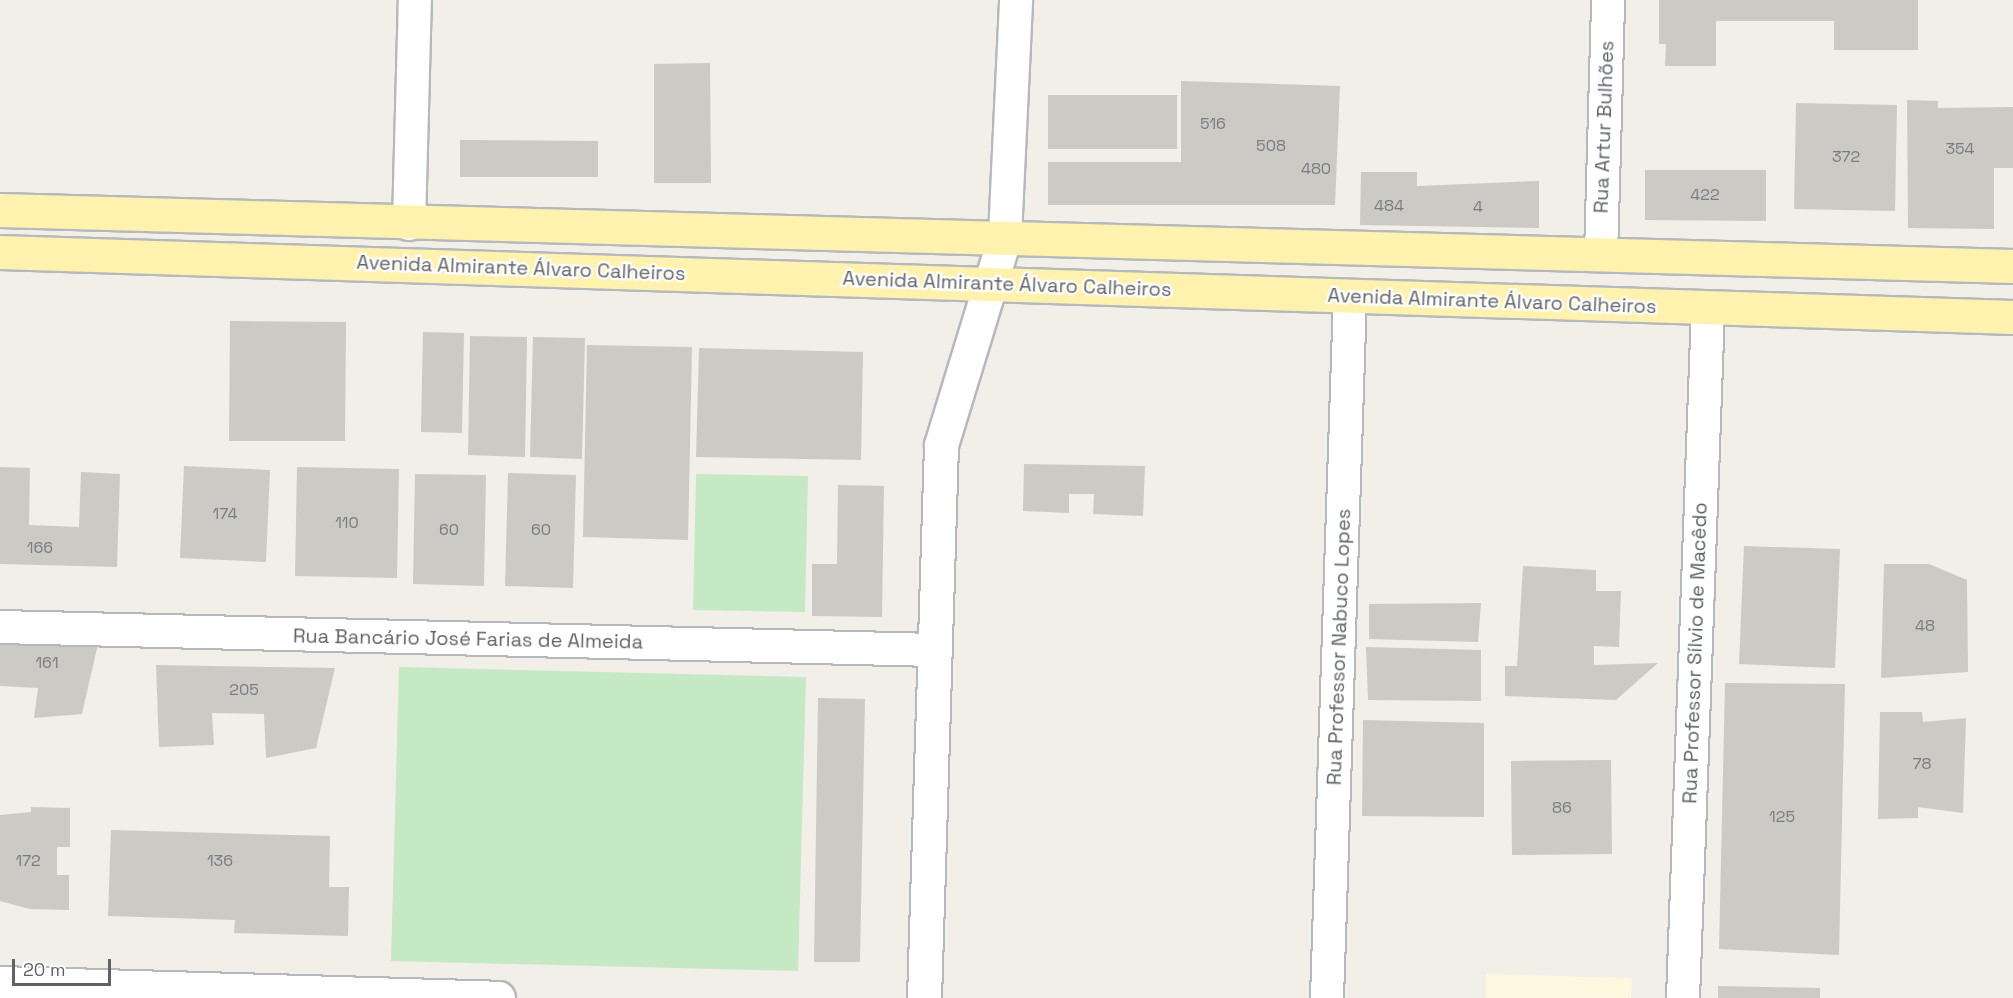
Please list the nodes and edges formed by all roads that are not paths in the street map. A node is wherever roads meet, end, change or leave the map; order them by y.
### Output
1 (415, 0) edge
2 (1016, 0) edge
3 (1608, 0) edge
4 (0, 210) edge
5 (408, 224) junction
6 (1005, 236) junction
7 (0, 252) edge
8 (1601, 255) junction
9 (2013, 266) edge
10 (989, 283) junction
11 (1350, 297) junction
12 (1708, 309) junction
13 (2013, 317) edge
14 (0, 627) edge
15 (936, 650) junction
16 (0, 983) edge
17 (499, 998) edge
18 (924, 998) edge
19 (1327, 998) edge
20 (1683, 998) edge

1 - 5 street
2 - 6 street
3 - 8 street, Rua Artur Bulhões
4 - 5 main road, Avenida Almirante Álvaro Calheiros
5 - 6 main road, Avenida Almirante Álvaro Calheiros
6 - 8 main road, Avenida Almirante Álvaro Calheiros
6 - 10 street
7 - 10 main road, Avenida Almirante Álvaro Calheiros
8 - 9 main road, Avenida Almirante Álvaro Calheiros
10 - 11 main road, Avenida Almirante Álvaro Calheiros
10 - 15 street
11 - 12 main road, Avenida Almirante Álvaro Calheiros
11 - 19 street, Rua Professor Nabuco Lopes
12 - 13 main road, Avenida Almirante Álvaro Calheiros
12 - 20 street, Rua Professor Sílvio de Macêdo
14 - 15 street, Rua Bancário José Farias de Almeida
15 - 18 street
16 - 17 street

